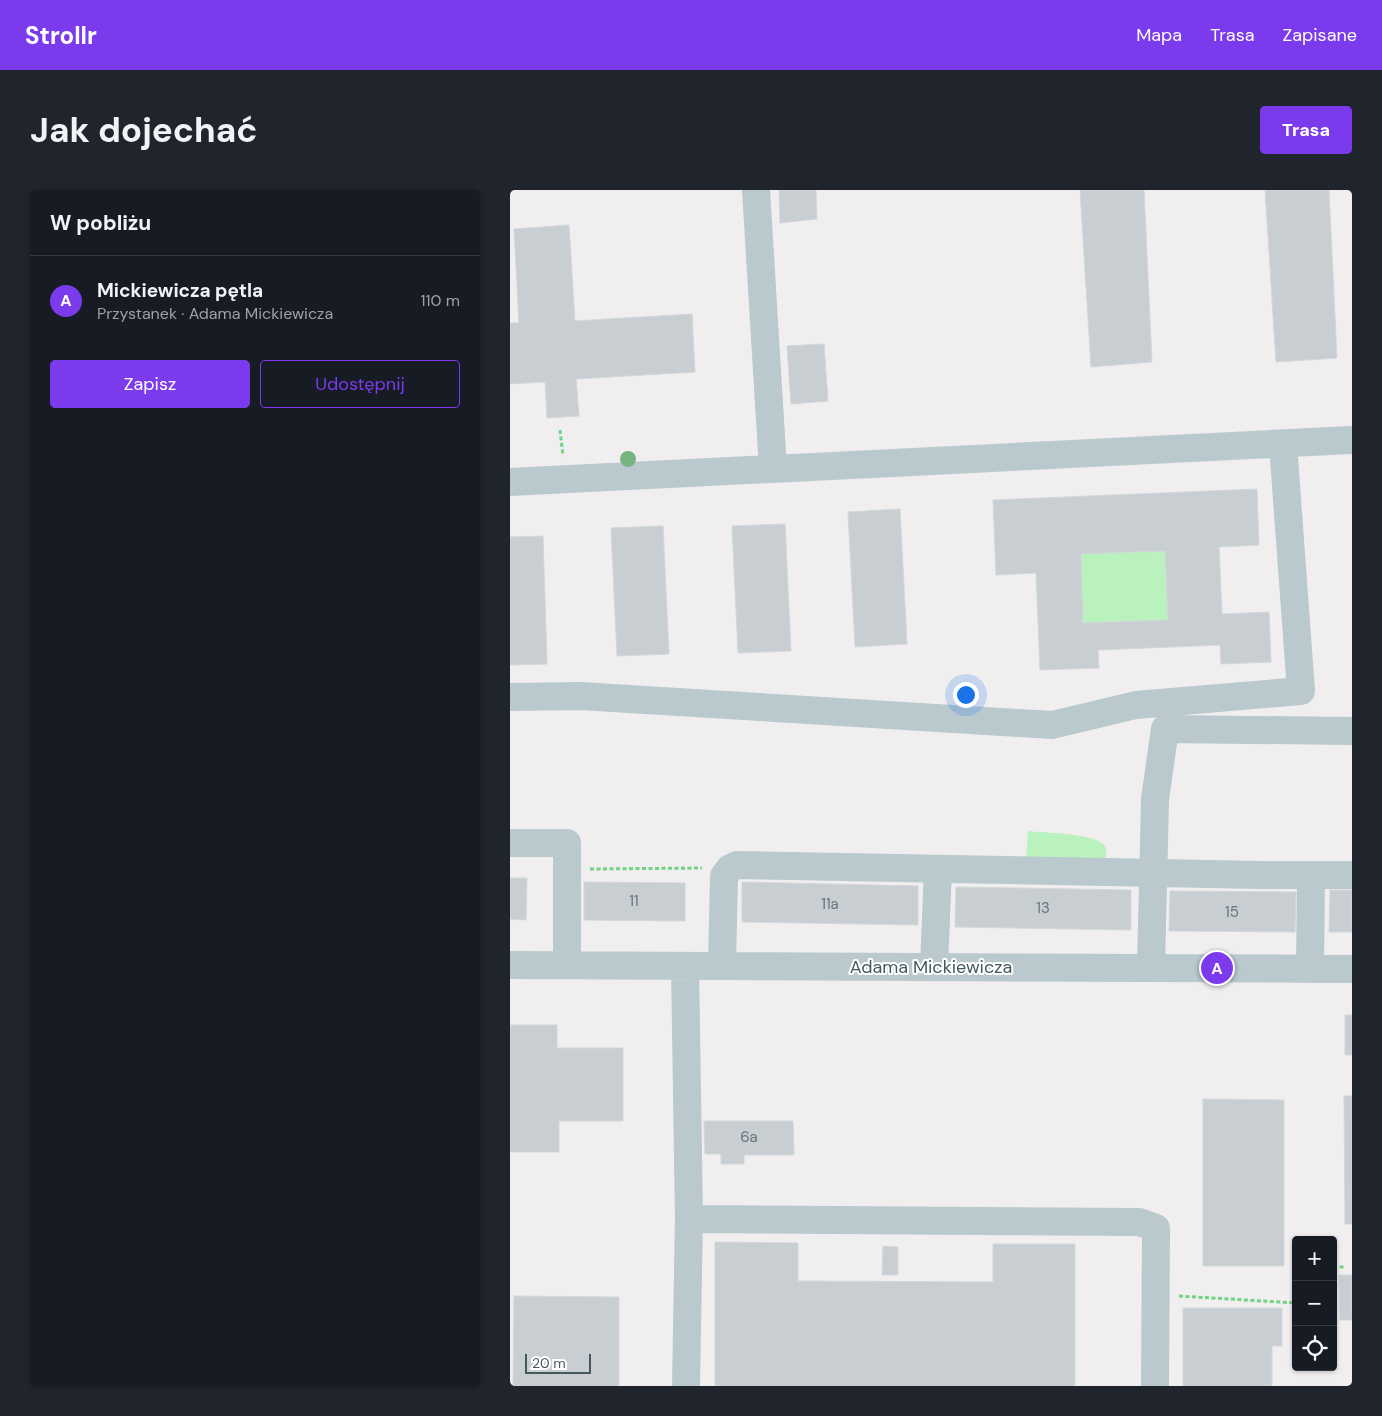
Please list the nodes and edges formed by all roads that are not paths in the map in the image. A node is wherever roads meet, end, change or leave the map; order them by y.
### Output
1 (756, 190) edge
2 (1352, 440) edge
3 (1283, 444) junction
4 (773, 468) junction
5 (510, 482) edge
6 (510, 697) edge
7 (1352, 731) edge
8 (510, 843) edge
9 (938, 869) junction
10 (1154, 873) junction
11 (1311, 875) junction
12 (1352, 875) edge
13 (510, 965) edge
14 (567, 965) junction
15 (685, 966) junction
16 (722, 966) junction
17 (934, 967) junction
18 (1151, 968) junction
19 (1310, 969) junction
20 (1352, 969) edge
21 (689, 1216) junction
22 (686, 1386) edge
23 (1155, 1386) edge

1 - 4 street
2 - 3 street
3 - 4 street
3 - 6 street
4 - 5 street
7 - 10 street
8 - 14 street
9 - 10 street
9 - 16 street
9 - 17 street
10 - 11 street
10 - 18 street
11 - 12 street
11 - 19 street
13 - 14 street, Adama Mickiewicza
14 - 15 street, Adama Mickiewicza
15 - 16 street, Adama Mickiewicza
15 - 21 street
16 - 17 street, Adama Mickiewicza
17 - 18 street, Adama Mickiewicza
18 - 19 street, Adama Mickiewicza
19 - 20 street, Adama Mickiewicza
21 - 22 street
21 - 23 street

